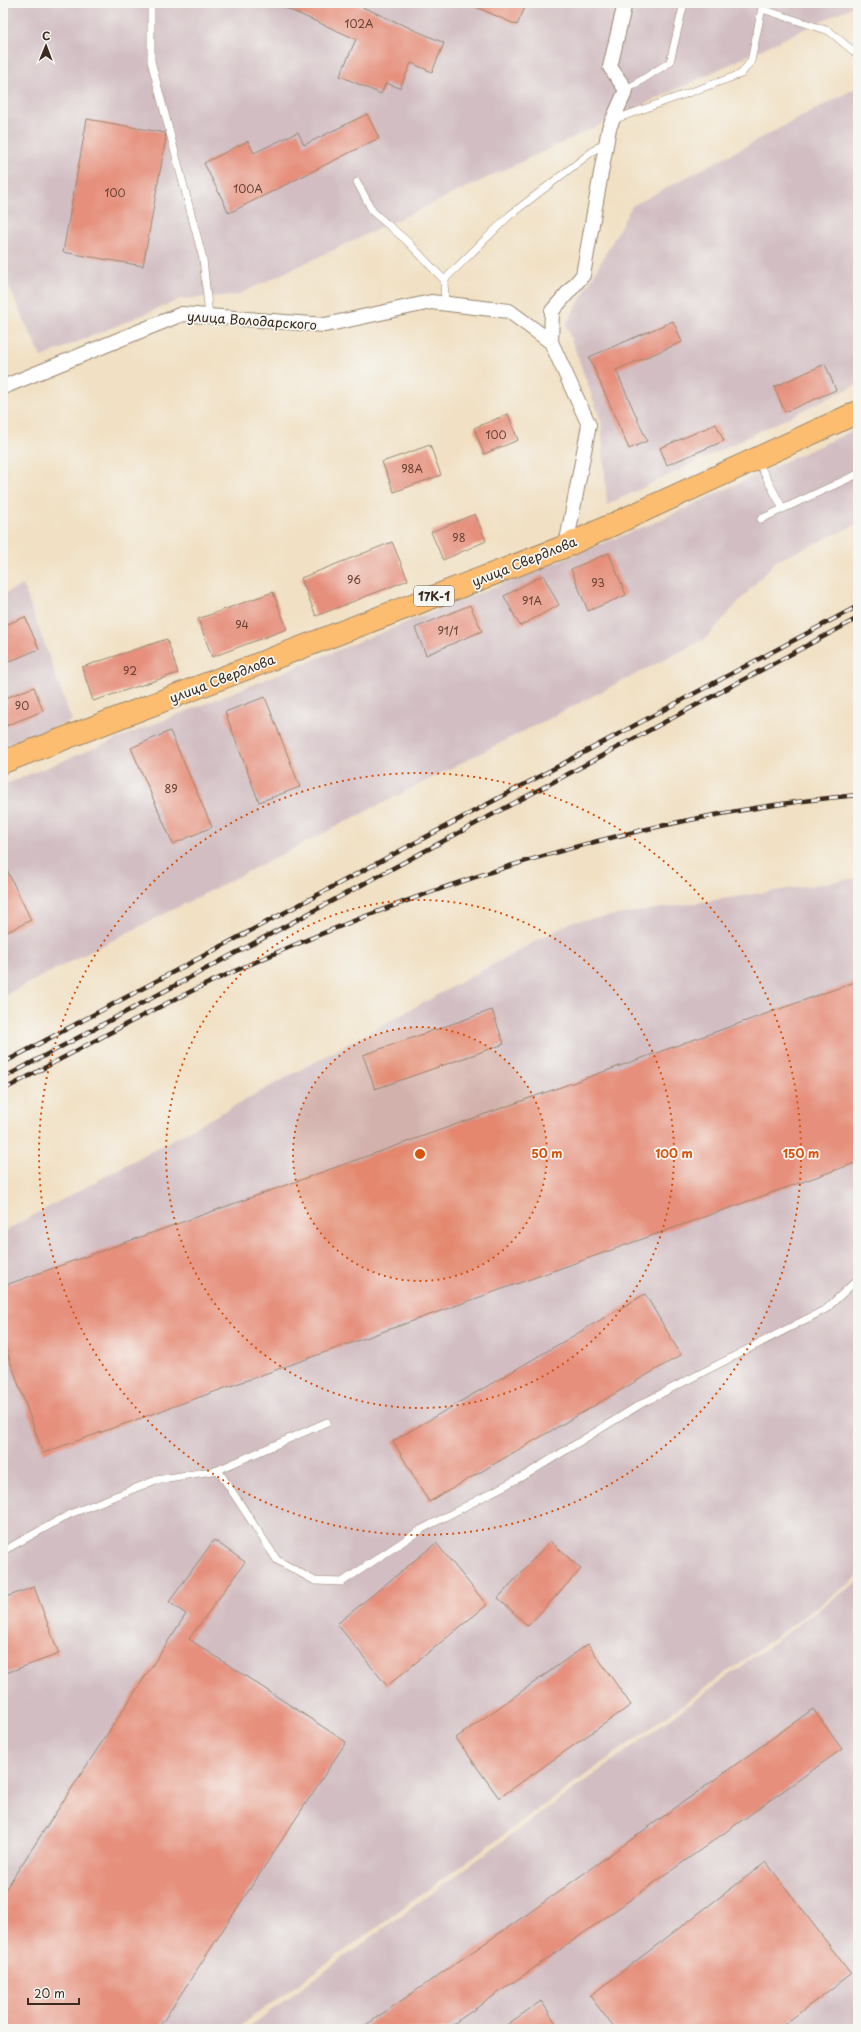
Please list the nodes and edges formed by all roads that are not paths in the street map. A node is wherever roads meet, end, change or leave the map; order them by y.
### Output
1 (151, 3) edge
2 (625, 3) edge
3 (684, 3) edge
4 (763, 6) edge
5 (858, 55) edge
6 (626, 90) junction
7 (613, 120) junction
8 (607, 140) junction
9 (357, 182) dead end
10 (444, 280) junction
11 (446, 303) junction
12 (209, 316) junction
13 (551, 342) junction
14 (3, 387) edge
15 (858, 412) edge
16 (756, 459) junction
17 (858, 474) edge
18 (784, 509) junction
19 (762, 519) dead end
20 (566, 546) junction
21 (3, 762) edge
22 (858, 1279) edge
23 (327, 1422) dead end
24 (218, 1470) junction
25 (3, 1551) edge

1 - 12 lane
2 - 6 street
3 - 6 lane
4 - 5 lane
4 - 7 lane
6 - 7 street
7 - 8 street
8 - 10 lane
8 - 13 street
9 - 10 lane
10 - 11 lane
11 - 12 street, улица Володарского
11 - 13 street, улица Володарского
12 - 14 street, улица Володарского
13 - 20 street, улица Володарского
15 - 16 main road, улица Свердлова / 17К-1
16 - 18 lane
16 - 20 main road, улица Свердлова / 17К-1
17 - 18 lane
18 - 19 lane
20 - 21 main road, улица Свердлова / 17К-1
22 - 24 lane
23 - 24 lane
24 - 25 lane

